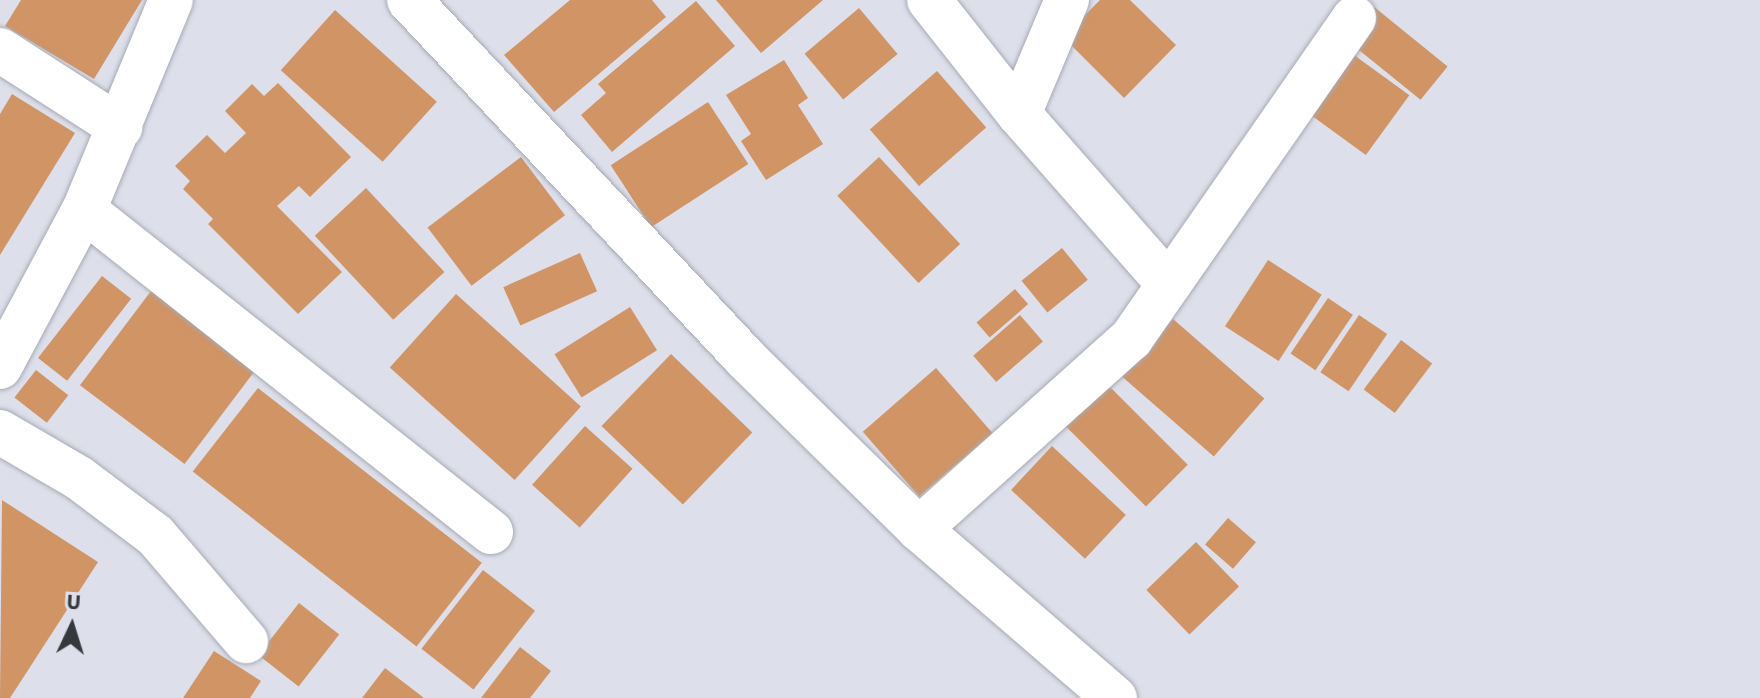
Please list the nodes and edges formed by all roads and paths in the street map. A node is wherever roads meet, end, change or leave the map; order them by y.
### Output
1 (171, 0) edge
2 (409, 0) edge
3 (929, 0) edge
4 (1067, 0) edge
5 (1354, 18) dead end
6 (0, 50) edge
7 (1019, 114) junction
8 (120, 127) junction
9 (84, 210) junction
10 (1169, 285) junction
11 (0, 367) edge
12 (0, 432) edge
13 (919, 529) junction
14 (491, 532) dead end
15 (246, 641) dead end
16 (1115, 698) edge

1 - 8 street
2 - 13 street
3 - 7 street
4 - 7 street
5 - 10 street
6 - 8 street
7 - 10 street
8 - 9 street
9 - 11 street
9 - 14 street
10 - 13 street
12 - 15 street
13 - 16 street

